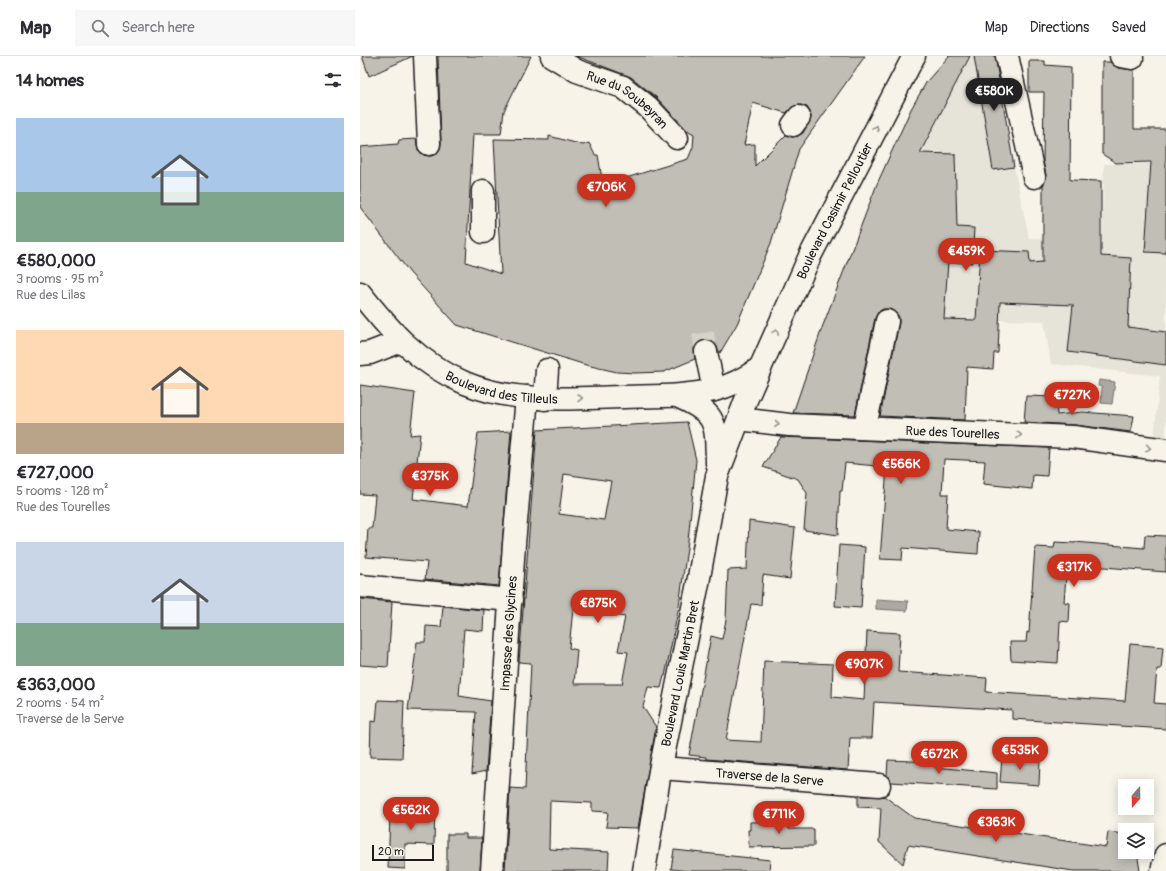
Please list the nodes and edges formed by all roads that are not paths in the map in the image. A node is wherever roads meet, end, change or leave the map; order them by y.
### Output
1 (425, 56) edge
2 (552, 56) edge
3 (914, 56) edge
4 (1007, 56) edge
5 (677, 138) dead end
6 (429, 144) dead end
7 (1034, 178) dead end
8 (489, 188) dead end
9 (483, 232) dead end
10 (360, 293) edge
11 (887, 321) dead end
12 (394, 334) junction
13 (706, 352) tunnel mouth
14 (360, 354) edge
15 (760, 368) junction
16 (547, 370) dead end
17 (714, 390) junction
18 (677, 396) junction
19 (536, 398) junction
20 (702, 408) junction
21 (739, 419) junction
22 (864, 427) junction
23 (1166, 450) edge
24 (717, 476) junction
25 (360, 586) edge
26 (511, 600) junction
27 (661, 768) junction
28 (879, 784) dead end
29 (1166, 855) edge
30 (492, 871) edge
31 (644, 871) edge
32 (1162, 871) edge

1 - 6 street
2 - 5 street, Rue du Soubeyran
15 -> 3 street, Boulevard Casimir Pelloutier
4 - 7 street
8 - 9 street
10 - 12 street, Boulevard des Tilleuls
11 - 22 street
12 - 14 street
12 - 19 street, Boulevard des Tilleuls
13 - 17 street
15 - 17 street
15 - 21 street, Boulevard Casimir Pelloutier
16 - 19 street, Impasse des Glycines
17 - 18 street
19 -> 18 street, Boulevard des Tilleuls
18 - 20 street, Boulevard Louis Martin Bret
19 - 26 street, Impasse des Glycines
20 - 21 street, Rue des Tourelles
20 - 24 street, Boulevard Louis Martin Bret
21 -> 22 street, Rue des Tourelles
21 - 24 street, Boulevard Louis Martin Bret
22 -> 23 street, Rue des Tourelles
24 - 27 street, Boulevard Louis Martin Bret
25 - 26 street
26 - 30 street, Impasse des Glycines
27 - 28 street, Traverse de la Serve
27 - 31 street, Boulevard Louis Martin Bret
29 - 32 street

